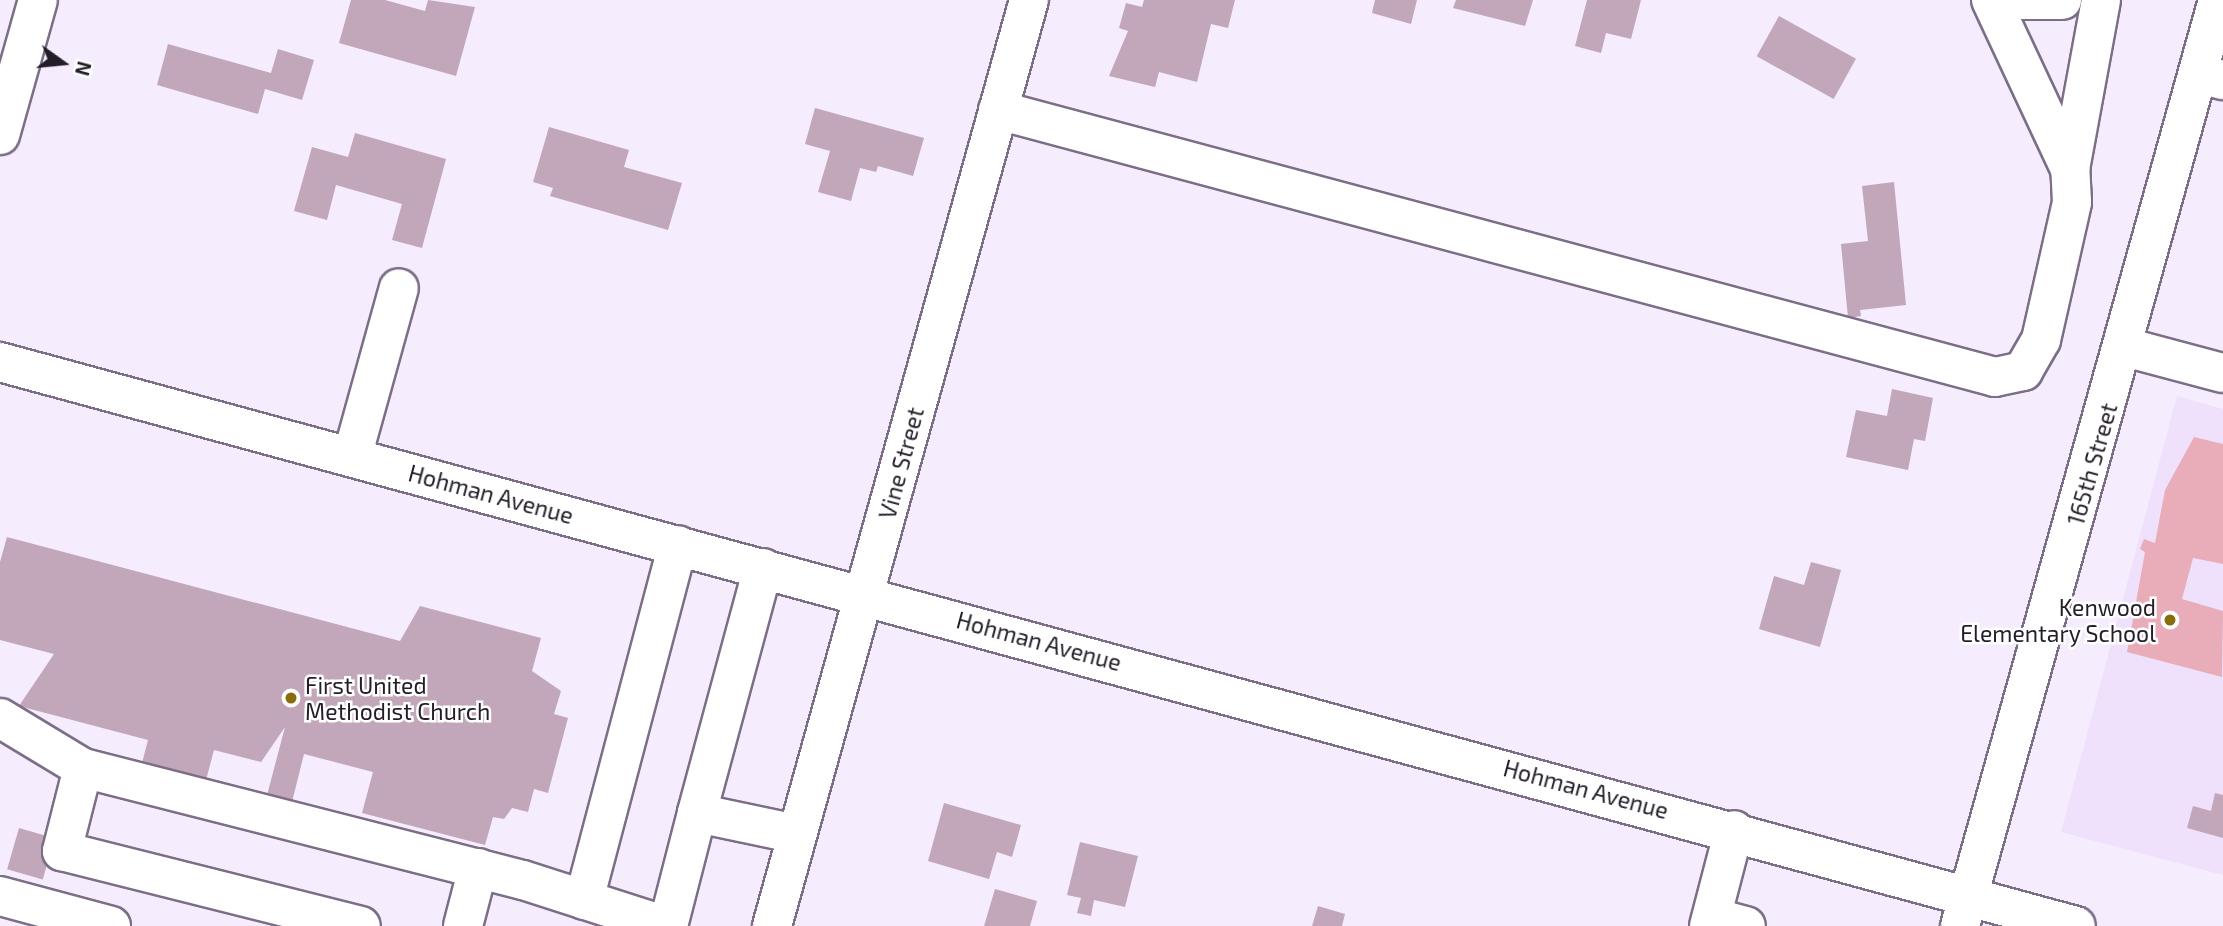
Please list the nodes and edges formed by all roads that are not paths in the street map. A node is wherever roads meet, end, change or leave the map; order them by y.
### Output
1 (38, 0) edge
2 (1028, 0) edge
3 (1991, 0) edge
4 (2007, 0) edge
5 (2062, 0) edge
6 (2101, 0) edge
7 (2218, 0) edge
8 (2211, 77) edge
9 (998, 110) junction
10 (0, 135) edge
11 (2070, 169) junction
12 (399, 288) dead end
13 (2125, 347) junction
14 (0, 362) edge
15 (2223, 373) edge
16 (352, 457) junction
17 (678, 545) junction
18 (763, 568) junction
19 (864, 595) junction
20 (0, 718) edge
21 (83, 768) junction
22 (697, 813) junction
23 (1734, 830) junction
24 (797, 834) junction
25 (478, 868) junction
26 (0, 896) edge
27 (584, 900) junction
28 (1964, 911) edge
29 (1722, 923) edge
30 (111, 926) edge
31 (360, 926) edge
32 (463, 926) edge
33 (667, 926) edge
34 (772, 926) edge
35 (2076, 926) edge

1 - 10 main road
2 - 9 main road, Vine Street
3 - 11 main road
4 - 5 main road
6 - 11 main road
7 - 8 main road, 165th Street
8 - 13 main road, 165th Street
9 - 11 main road
9 - 19 main road, Vine Street
12 - 16 main road
13 - 15 main road
13 - 28 main road, 165th Street
14 - 16 main road, Hohman Avenue
16 - 17 main road, Hohman Avenue
17 - 18 main road, Hohman Avenue
17 - 27 main road
18 - 19 main road, Hohman Avenue
18 - 22 main road
19 - 23 main road, Hohman Avenue
19 - 24 main road, Vine Street
20 - 21 main road
21 - 25 main road
21 - 31 main road
22 - 24 main road
22 - 33 main road
23 - 28 main road, Hohman Avenue
23 - 29 main road
24 - 34 main road, Vine Street
25 - 27 main road
25 - 32 main road
26 - 30 main road
27 - 33 main road
28 - 35 main road, Hohman Avenue

